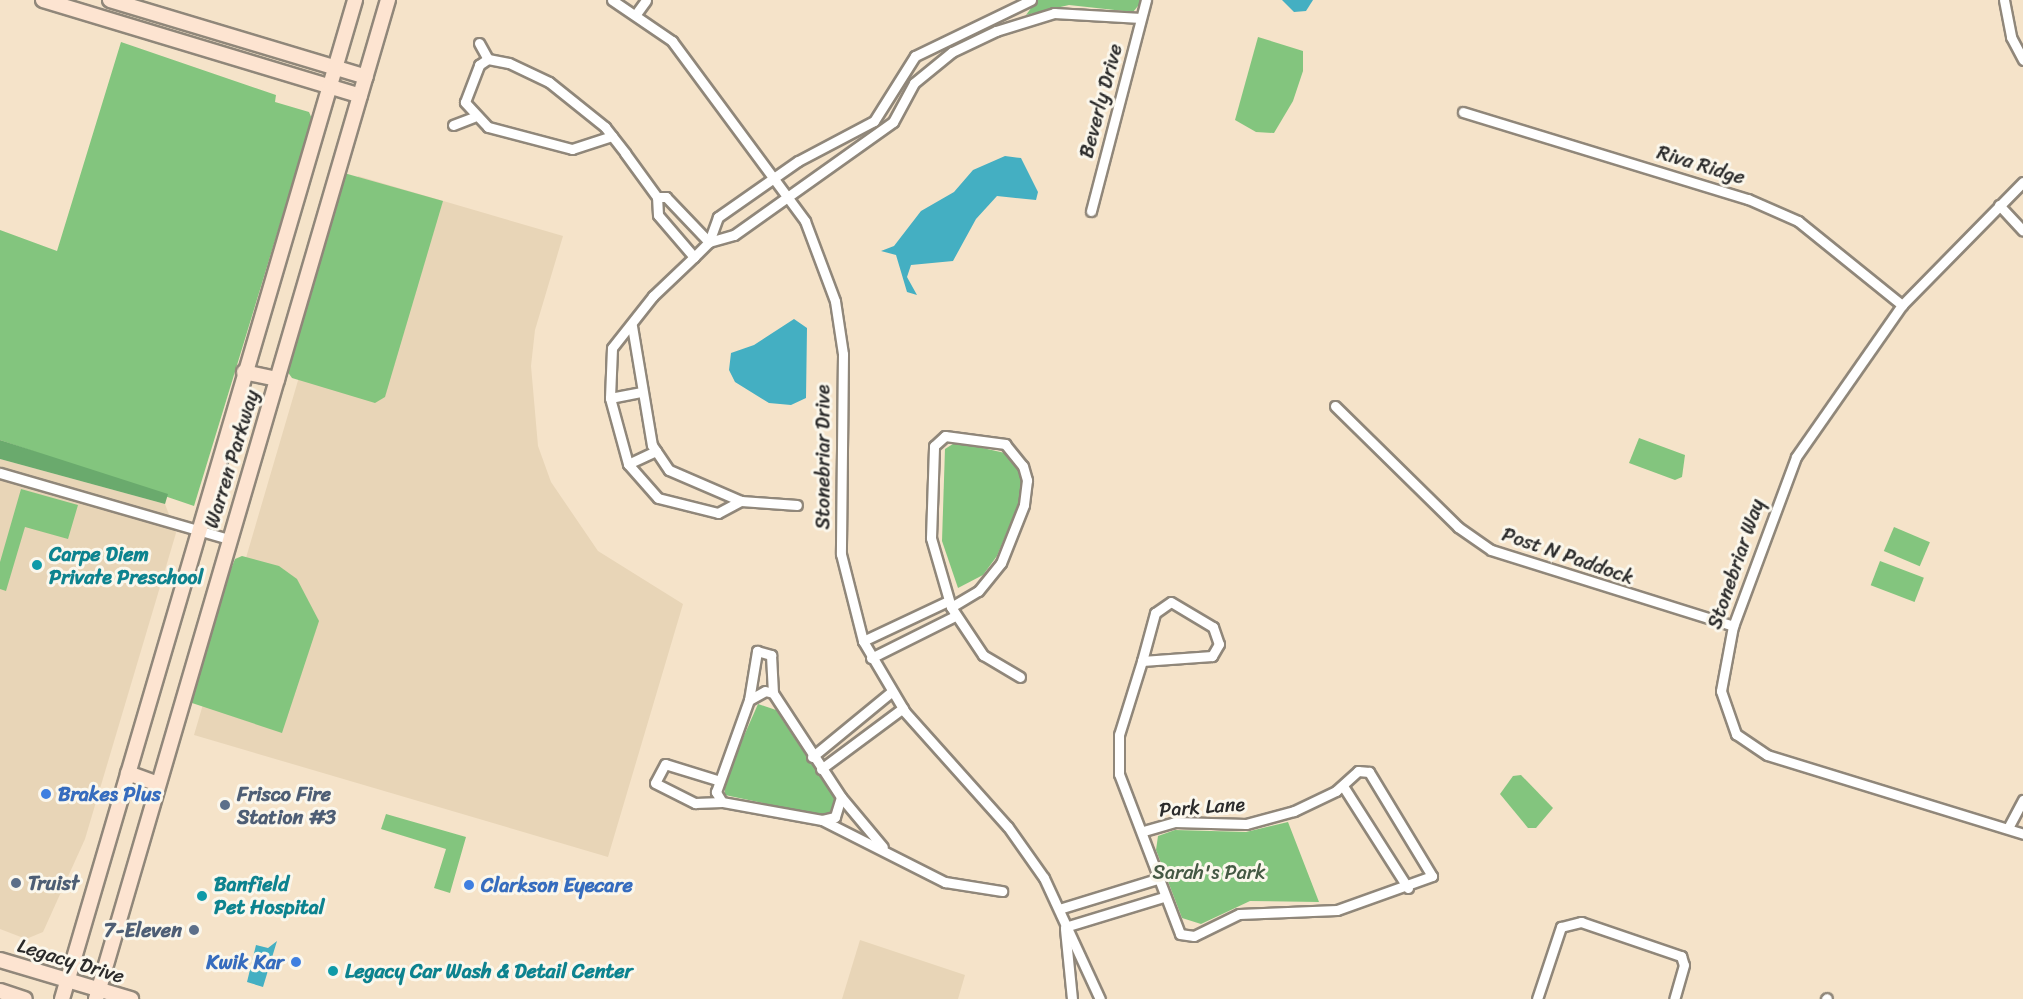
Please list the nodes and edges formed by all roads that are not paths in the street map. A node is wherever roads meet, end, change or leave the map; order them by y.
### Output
1 (43, 0) edge
2 (105, 0) edge
3 (110, 0) edge
4 (355, 0) edge
5 (388, 0) edge
6 (612, 0) edge
7 (646, 0) edge
8 (1031, 0) edge
9 (1146, 0) edge
10 (2004, 0) edge
11 (623, 3) edge
12 (636, 14) junction
13 (100, 16) junction
14 (1141, 18) junction
15 (479, 43) dead end
16 (488, 59) junction
17 (2023, 60) edge
18 (335, 68) junction
19 (366, 77) junction
20 (330, 86) junction
21 (360, 96) junction
22 (1463, 112) dead end
23 (474, 117) junction
24 (453, 125) dead end
25 (612, 136) junction
26 (777, 180) junction
27 (2023, 182) edge
28 (657, 197) junction
29 (789, 197) junction
30 (1999, 205) junction
31 (1091, 211) dead end
32 (2023, 231) edge
33 (709, 242) junction
34 (694, 257) junction
35 (1902, 306) junction
36 (632, 326) junction
37 (244, 372) junction
38 (277, 378) junction
39 (639, 392) junction
40 (610, 398) junction
41 (1335, 406) dead end
42 (656, 451) junction
43 (628, 464) junction
44 (0, 473) edge
45 (741, 501) junction
46 (797, 505) dead end
47 (198, 531) junction
48 (229, 539) junction
49 (952, 608) junction
50 (1733, 626) junction
51 (863, 641) junction
52 (871, 658) junction
53 (1142, 661) junction
54 (1020, 677) dead end
55 (891, 692) junction
56 (773, 693) junction
57 (749, 700) junction
58 (903, 708) junction
59 (812, 757) junction
60 (821, 769) junction
61 (128, 773) junction
62 (717, 780) junction
63 (155, 783) junction
64 (1343, 786) junction
65 (841, 797) junction
66 (2023, 800) edge
67 (722, 802) junction
68 (822, 820) junction
69 (2008, 828) junction
70 (1143, 831) junction
71 (2023, 834) edge
72 (887, 851) junction
73 (1157, 879) junction
74 (1408, 888) junction
75 (1002, 891) dead end
76 (1164, 897) junction
77 (1059, 909) junction
78 (1065, 927) junction
79 (0, 960) edge
80 (68, 980) junction
81 (0, 991) edge
82 (97, 994) edge
83 (25, 999) edge
84 (62, 999) edge
85 (131, 999) edge
86 (1072, 999) edge
87 (1100, 999) edge
88 (1537, 999) edge
89 (1674, 999) edge

1 - 13 main road
2 - 13 main road
3 - 18 main road
4 - 18 main road, Warren Parkway
5 - 19 main road, Warren Parkway
6 - 11 street, Stonebriar Drive
7 - 12 street
8 - 26 street
9 - 14 street, Beverly Drive
10 - 17 street
11 - 12 street, Stonebriar Drive
12 - 26 street, Stonebriar Drive
13 - 20 main road
14 - 29 street
14 - 31 street, Beverly Drive
15 - 16 street
16 - 23 street
16 - 25 street
18 - 19 main road
18 - 20 main road, Warren Parkway
19 - 21 main road, Warren Parkway
20 - 21 main road
20 - 37 main road, Warren Parkway
21 - 38 main road, Warren Parkway
22 - 35 street, Riva Ridge
23 - 24 street
23 - 25 street
25 - 28 street
26 - 29 street, Stonebriar Drive
26 - 33 street
27 - 30 street, Stonebriar Way
28 - 33 street
28 - 34 street
29 - 33 street
29 - 51 street, Stonebriar Drive
30 - 32 street
30 - 35 street, Stonebriar Way
33 - 34 street
34 - 36 street
35 - 50 street, Stonebriar Way
36 - 39 street
36 - 40 street
37 - 38 main road
37 - 47 main road, Warren Parkway
38 - 48 main road, Warren Parkway
39 - 40 street
39 - 42 street
40 - 43 street
41 - 50 street, Post N Paddock
42 - 43 street
42 - 45 street
43 - 45 street
44 - 47 street
45 - 46 street
47 - 48 street
47 - 61 main road, Warren Parkway
48 - 63 main road, Warren Parkway
49 - 49 street
49 - 51 street
49 - 52 street
49 - 54 street
50 - 69 street, Stonebriar Way
51 - 52 street, Stonebriar Drive
52 - 55 street, Stonebriar Drive
53 - 53 street
53 - 70 street
55 - 58 street, Stonebriar Drive
55 - 59 street
56 - 57 street
56 - 57 street
56 - 59 street
57 - 62 street
58 - 60 street
58 - 77 street, Stonebriar Drive
59 - 60 street
60 - 65 street
61 - 63 main road
61 - 80 main road, Warren Parkway
62 - 67 street
62 - 67 street
63 - 82 main road, Warren Parkway
64 - 70 street, Park Lane
64 - 74 street
64 - 74 street, Park Lane
65 - 68 street
65 - 72 street
66 - 69 street
67 - 68 street
68 - 72 street
69 - 71 street, Stonebriar Way
70 - 73 street
72 - 75 street
73 - 76 street
73 - 77 street
74 - 76 street
76 - 78 street
77 - 78 street, Stonebriar Drive
78 - 86 street, Stonebriar Drive
78 - 87 street, Stonebriar Drive
79 - 80 main road, Legacy Drive
80 - 82 main road, Legacy Drive
80 - 84 main road, Warren Parkway
81 - 83 main road
82 - 85 main road, Legacy Drive
88 - 89 street

